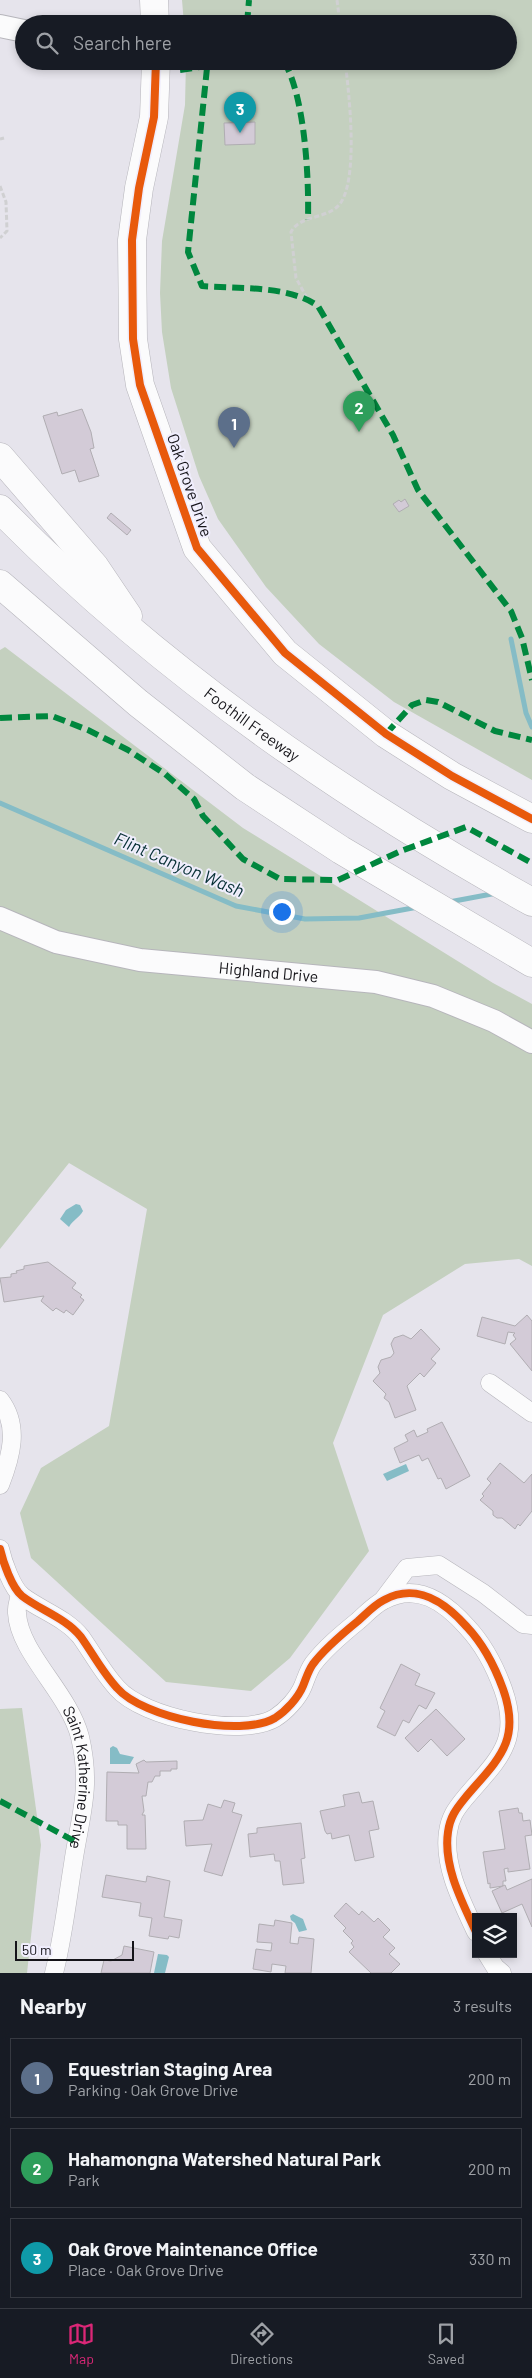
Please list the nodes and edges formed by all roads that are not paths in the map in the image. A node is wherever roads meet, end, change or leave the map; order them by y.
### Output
1 (154, 0) edge
2 (155, 15) edge
3 (0, 26) edge
4 (15, 29) edge
5 (156, 70) edge
6 (0, 457) edge
7 (0, 509) edge
8 (0, 584) edge
9 (0, 607) edge
10 (150, 649) junction
11 (245, 787) junction
12 (523, 815) edge
13 (532, 902) edge
14 (0, 918) edge
15 (532, 963) edge
16 (532, 1042) edge
17 (490, 1383) dead end
18 (0, 1400) edge
19 (532, 1413) edge
20 (0, 1485) edge
21 (0, 1549) edge
22 (20, 1594) junction
23 (383, 1600) junction
24 (532, 1625) edge
25 (472, 1923) edge
26 (489, 1958) edge
27 (54, 1973) edge
28 (502, 1973) edge

1 - 2 main road
3 - 4 street
5 - 12 main road, Oak Grove Drive
6 - 10 main road
7 - 10 main road, Foothill Freeway
8 - 11 main road
9 - 11 main road
10 - 13 main road, Foothill Freeway
11 - 15 main road
14 - 16 street, Highland Drive
17 - 19 street
18 - 20 street
21 - 22 street
22 - 23 street
22 - 27 street, Saint Katherine Drive
23 - 24 street
23 - 25 street
26 - 28 street

